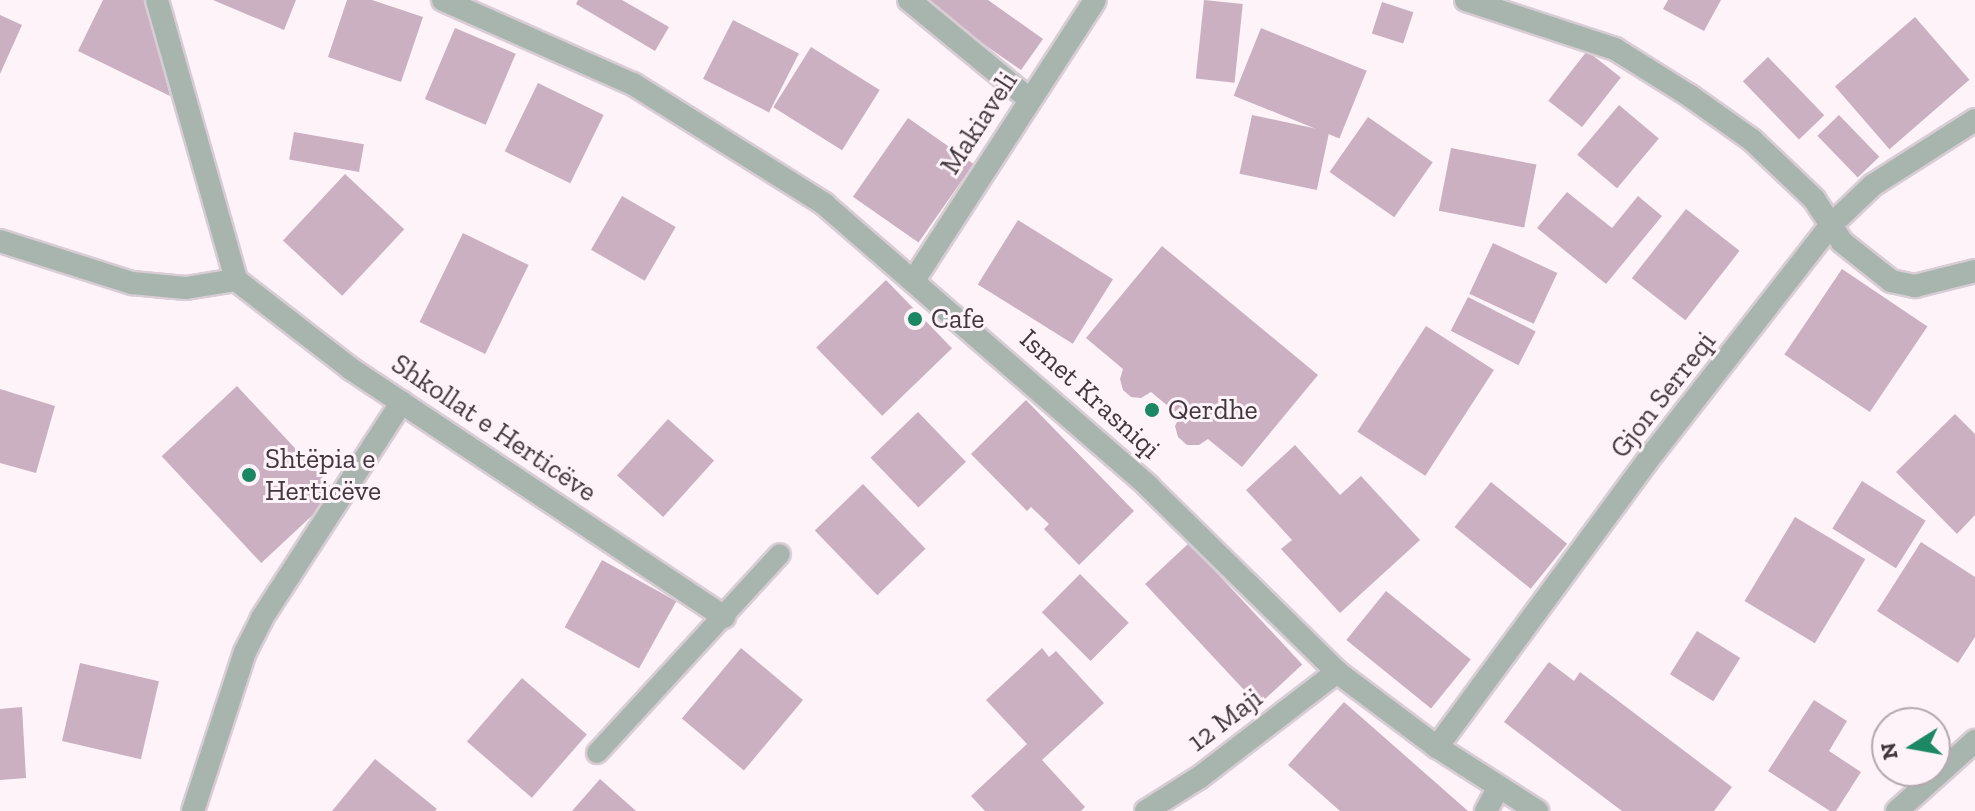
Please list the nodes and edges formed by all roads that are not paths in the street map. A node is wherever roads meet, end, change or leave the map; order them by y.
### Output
1 (157, 0) edge
2 (443, 0) edge
3 (909, 0) edge
4 (1095, 0) edge
5 (1466, 0) edge
6 (1029, 99) junction
7 (1975, 120) edge
8 (1830, 226) junction
9 (0, 241) edge
10 (1975, 271) edge
11 (236, 280) junction
12 (914, 280) junction
13 (402, 402) junction
14 (780, 554) dead end
15 (724, 617) junction
16 (1337, 672) junction
17 (1975, 741) edge
18 (1437, 747) junction
19 (597, 753) dead end
20 (1499, 787) junction
21 (193, 811) edge
22 (1146, 811) edge
23 (1486, 811) edge
24 (1537, 811) edge
25 (1897, 811) edge

1 - 11 street
2 - 12 street, Ismet Krasniqi
3 - 6 street
4 - 6 street, Makiaveli
5 - 8 street
6 - 12 street, Makiaveli
7 - 8 street, Gjon Serreqi
8 - 10 street
8 - 18 street, Gjon Serreqi
9 - 11 street
11 - 13 street, Shkollat e Herticëve
12 - 16 street, Ismet Krasniqi
13 - 15 street, Shkollat e Herticëve
13 - 21 street
14 - 15 lane
15 - 19 lane
16 - 18 street, Ismet Krasniqi
16 - 22 street, 12 Maji
17 - 25 street
18 - 20 street, Ismet Krasniqi
20 - 23 street
20 - 24 street, Ismet Krasniqi

